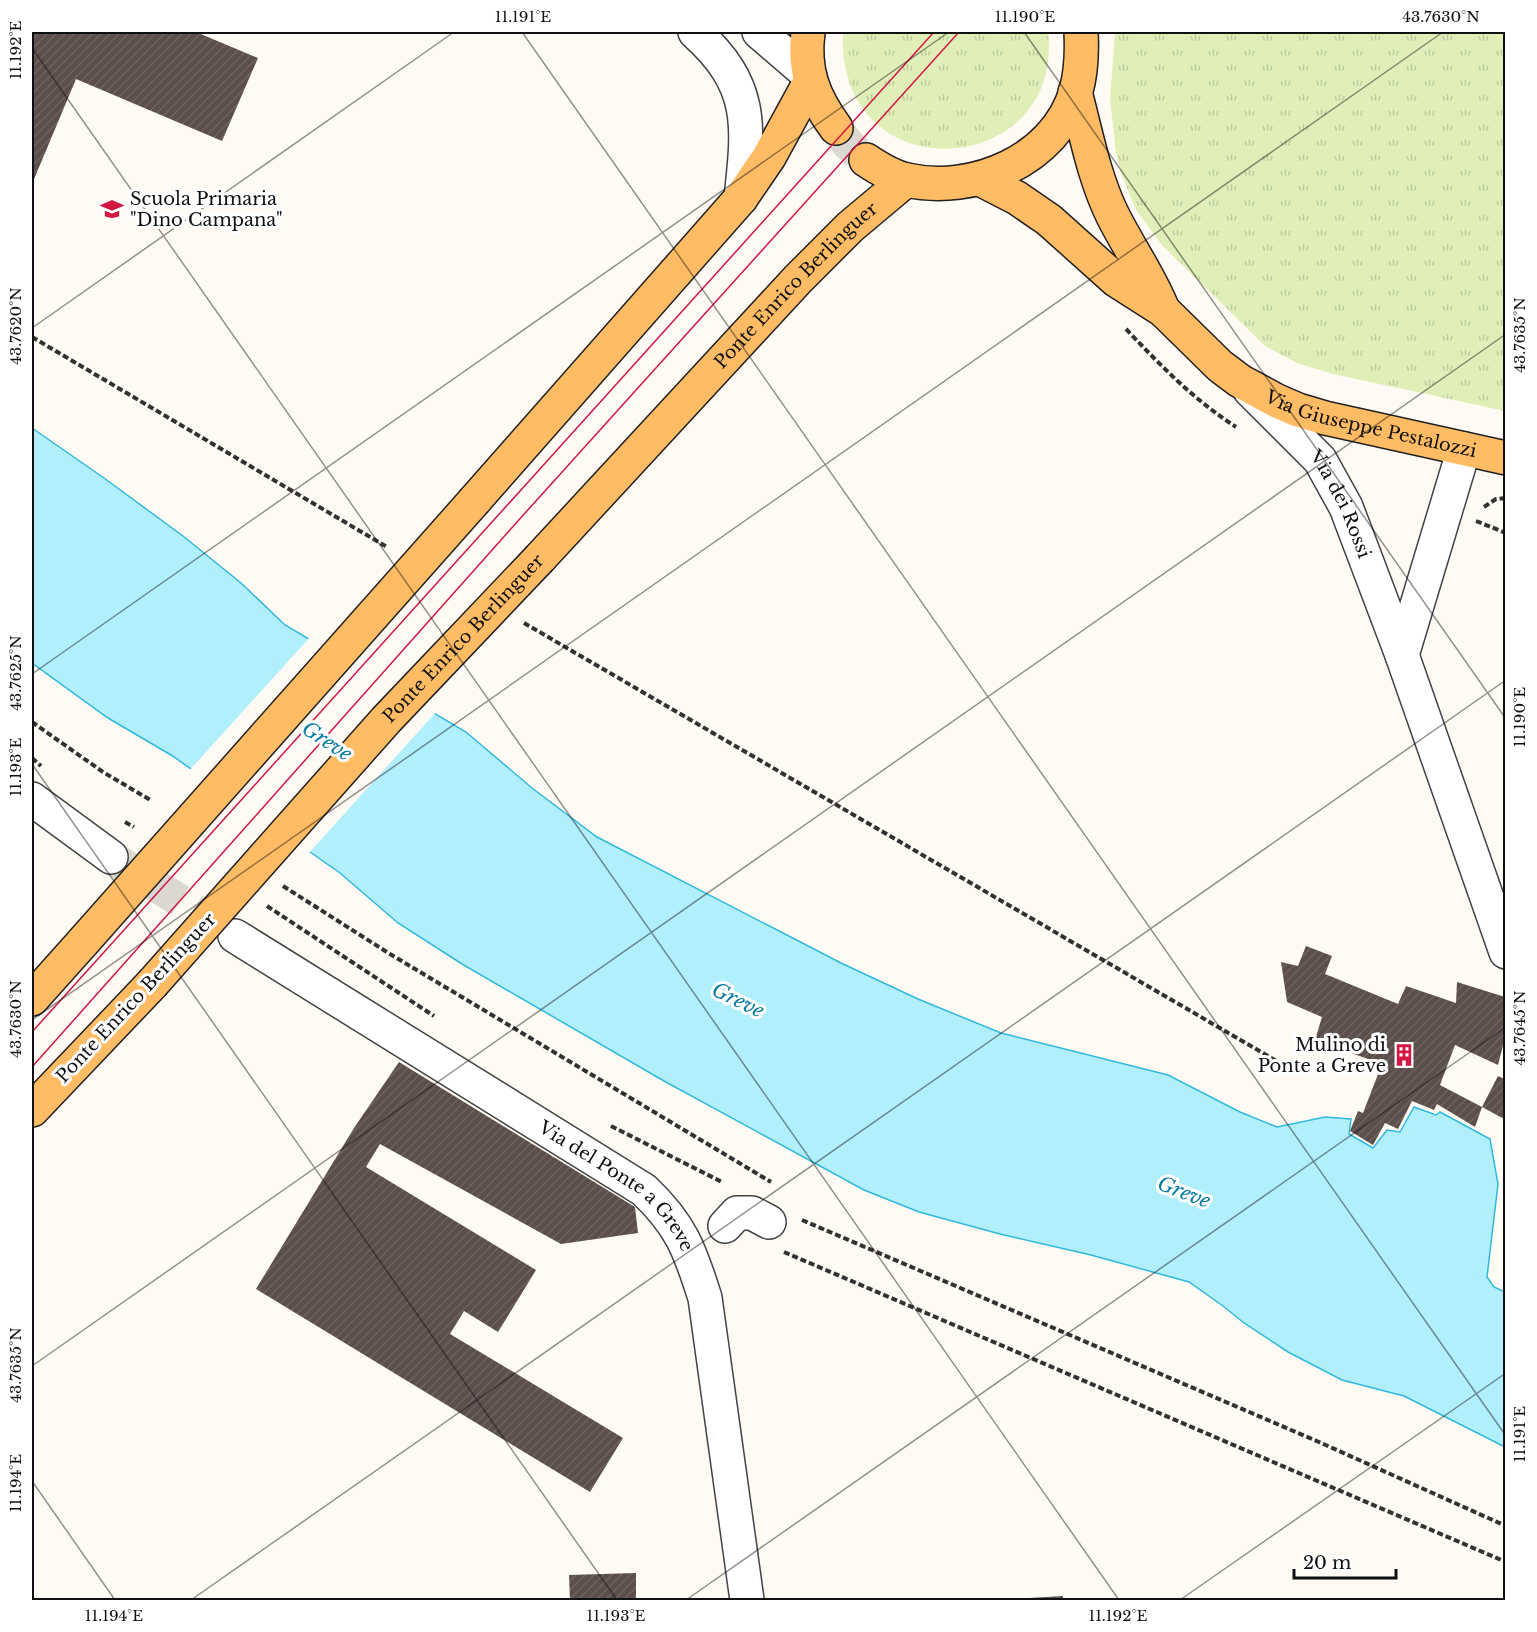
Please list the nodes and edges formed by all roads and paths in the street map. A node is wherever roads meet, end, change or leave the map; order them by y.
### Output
1 (695, 32) edge
2 (759, 32) edge
3 (808, 32) edge
4 (1081, 32) edge
5 (810, 79) junction
6 (1076, 92) junction
7 (836, 128) tunnel mouth
8 (866, 160) tunnel mouth
9 (980, 179) junction
10 (906, 180) junction
11 (741, 198) junction
12 (1163, 310) junction
13 (1125, 329) dead end
14 (32, 337) edge
15 (1240, 381) junction
16 (1245, 431) dead end
17 (1464, 449) junction
18 (1506, 458) edge
19 (1506, 498) edge
20 (1506, 533) edge
21 (389, 548) dead end
22 (524, 623) dead end
23 (1402, 655) junction
24 (32, 722) edge
25 (32, 800) edge
26 (152, 801) dead end
27 (111, 857) tunnel mouth
28 (280, 884) dead end
29 (260, 901) dead end
30 (236, 936) tunnel mouth
31 (1506, 952) edge
32 (32, 999) edge
33 (443, 1022) dead end
34 (1292, 1070) dead end
35 (32, 1110) edge
36 (610, 1126) dead end
37 (772, 1182) dead end
38 (726, 1184) dead end
39 (725, 1226) dead end
40 (783, 1230) junction
41 (1506, 1526) edge
42 (1506, 1562) edge
43 (747, 1600) edge

1 - 11 street
2 - 5 street
3 - 5 main road
4 - 6 main road
5 - 7 main road
5 - 11 main road
6 - 9 main road
6 - 12 main road
8 - 10 main road
9 - 10 main road
9 - 12 main road
10 - 35 main road, Ponte Enrico Berlinguer, bridge
11 - 32 main road, bridge
12 - 15 main road, Via Giuseppe Pestalozzi
13 - 16 path
14 - 21 path
15 - 17 main road, Via Giuseppe Pestalozzi
15 - 23 street, Via dei Rossi
17 - 18 main road, Via Giuseppe Pestalozzi
17 - 23 street
19 - 20 path
22 - 34 path
23 - 31 street, Via dei Rossi
24 - 26 path
25 - 27 street
28 - 37 path
29 - 33 path
30 - 43 street, Via del Ponte a Greve
36 - 38 path
39 - 40 street
40 - 41 path
40 - 42 path

